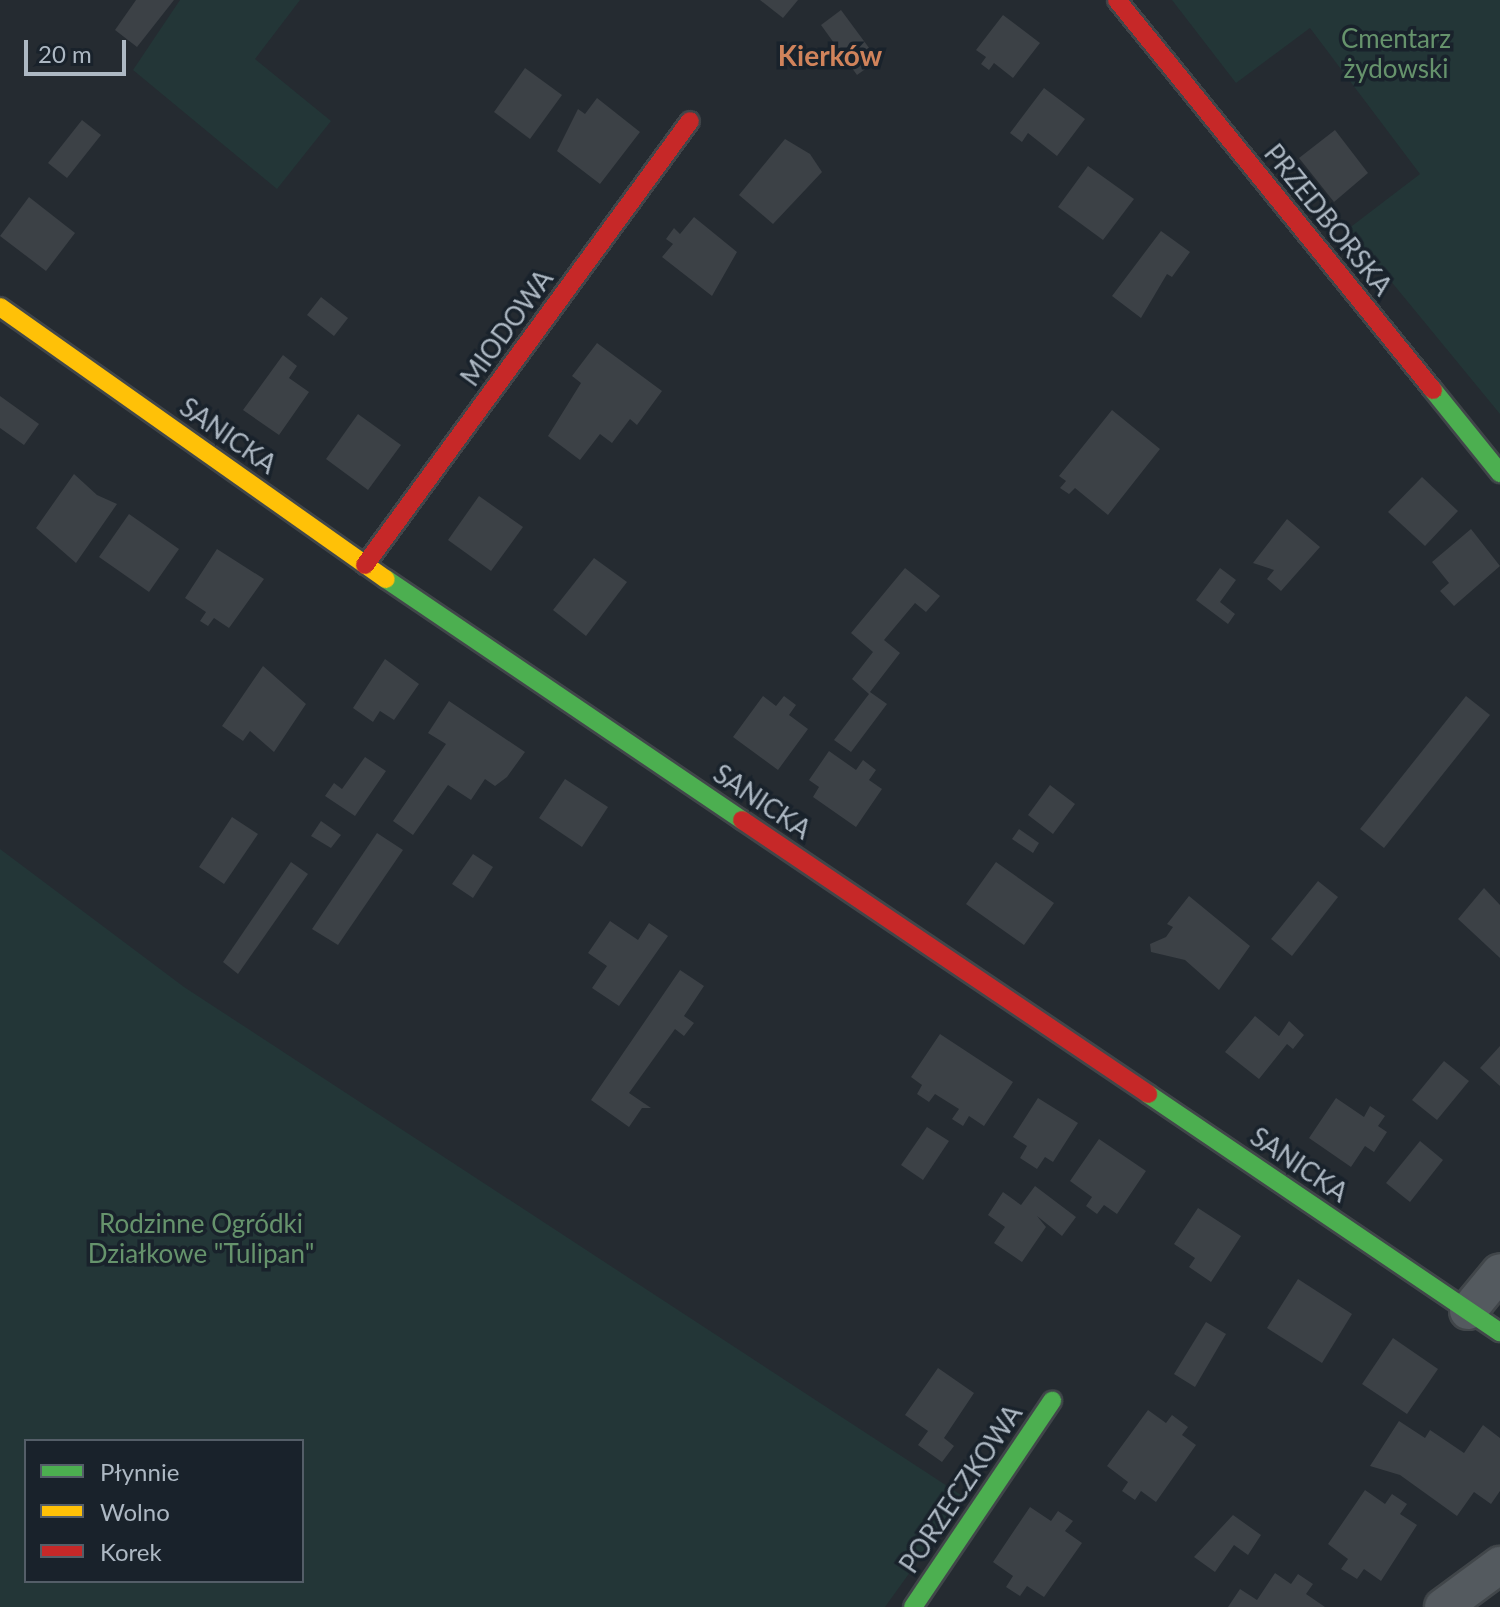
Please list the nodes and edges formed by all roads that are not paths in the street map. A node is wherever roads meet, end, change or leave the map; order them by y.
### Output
1 (1117, 0) edge
2 (690, 121) dead end
3 (0, 307) edge
4 (1500, 473) edge
5 (365, 565) junction
6 (1500, 1272) edge
7 (1468, 1311) junction
8 (1500, 1332) edge
9 (1052, 1401) dead end
10 (1500, 1565) edge
11 (913, 1607) edge
12 (1443, 1607) edge

1 - 4 street, PRZEDBORSKA
2 - 5 street, MIODOWA
3 - 5 street, SANICKA
5 - 7 street, SANICKA
6 - 7 street
7 - 8 street, SANICKA
9 - 11 street, PORZECZKOWA
10 - 12 street

